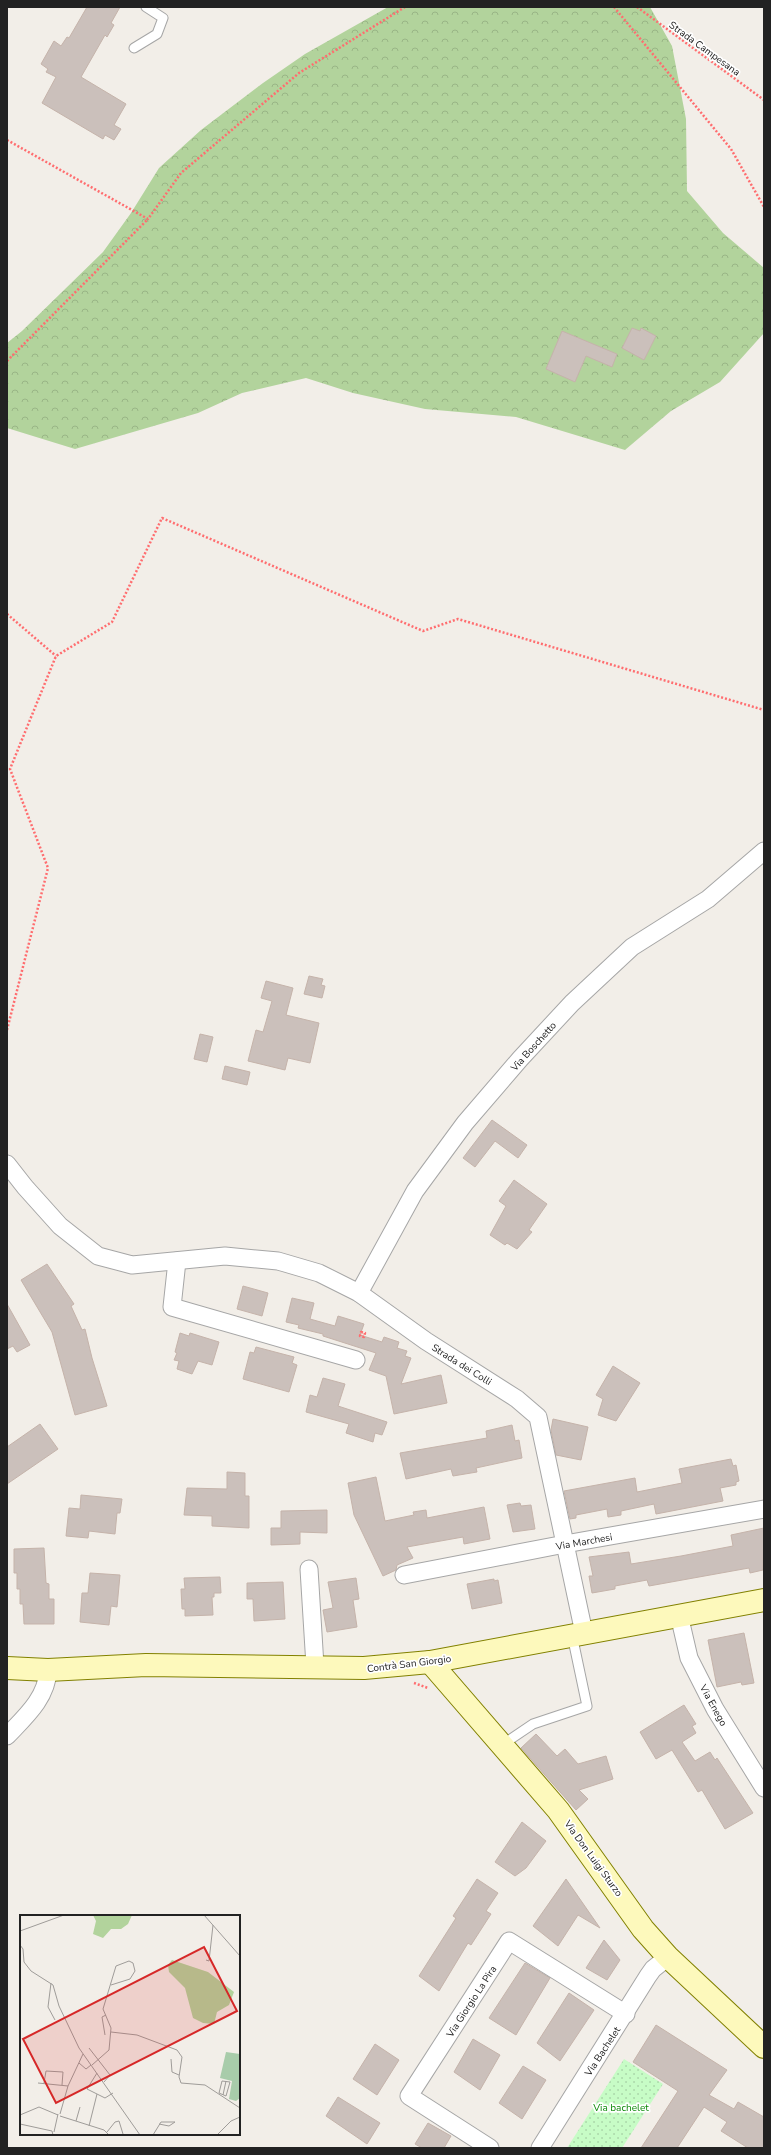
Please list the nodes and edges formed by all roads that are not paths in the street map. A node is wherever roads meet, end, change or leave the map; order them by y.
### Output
1 (146, 7) edge
2 (134, 48) dead end
3 (764, 851) edge
4 (7, 1164) edge
5 (177, 1261) junction
6 (359, 1293) junction
7 (356, 1360) dead end
8 (764, 1509) edge
9 (565, 1544) junction
10 (309, 1569) dead end
11 (404, 1575) dead end
12 (764, 1600) edge
13 (679, 1615) junction
14 (578, 1634) junction
15 (430, 1662) junction
16 (315, 1666) junction
17 (7, 1668) edge
18 (48, 1670) junction
19 (7, 1736) edge
20 (502, 1745) junction
21 (764, 1788) edge
22 (668, 1957) junction
23 (626, 2014) junction
24 (764, 2047) edge
25 (490, 2148) edge
26 (540, 2148) edge

1 - 2 lane
3 - 6 street, Via Boschetto
4 - 5 street, Strada dei Colli
5 - 6 street, Strada dei Colli
5 - 7 street
6 - 9 street, Strada dei Colli
8 - 9 street, Via Marchesi
9 - 11 street, Via Marchesi
9 - 14 street, Strada dei Colli
10 - 16 street
12 - 13 street, Contrà San Giorgio
13 - 14 street, Contrà San Giorgio
13 - 21 street, Via Enego
14 - 15 street, Contrà San Giorgio
14 - 20 lane
15 - 16 street, Contrà San Giorgio
15 - 20 street, Via Don Luigi Sturzo
16 - 18 street, Contrà San Giorgio
17 - 18 street, Contrà San Giorgio
18 - 19 street
20 - 22 street, Via Don Luigi Sturzo
22 - 23 street, Via Bachelet
22 - 24 street, Via Don Luigi Sturzo
23 - 25 street, Via Giorgio La Pira
23 - 26 street, Via Bachelet

